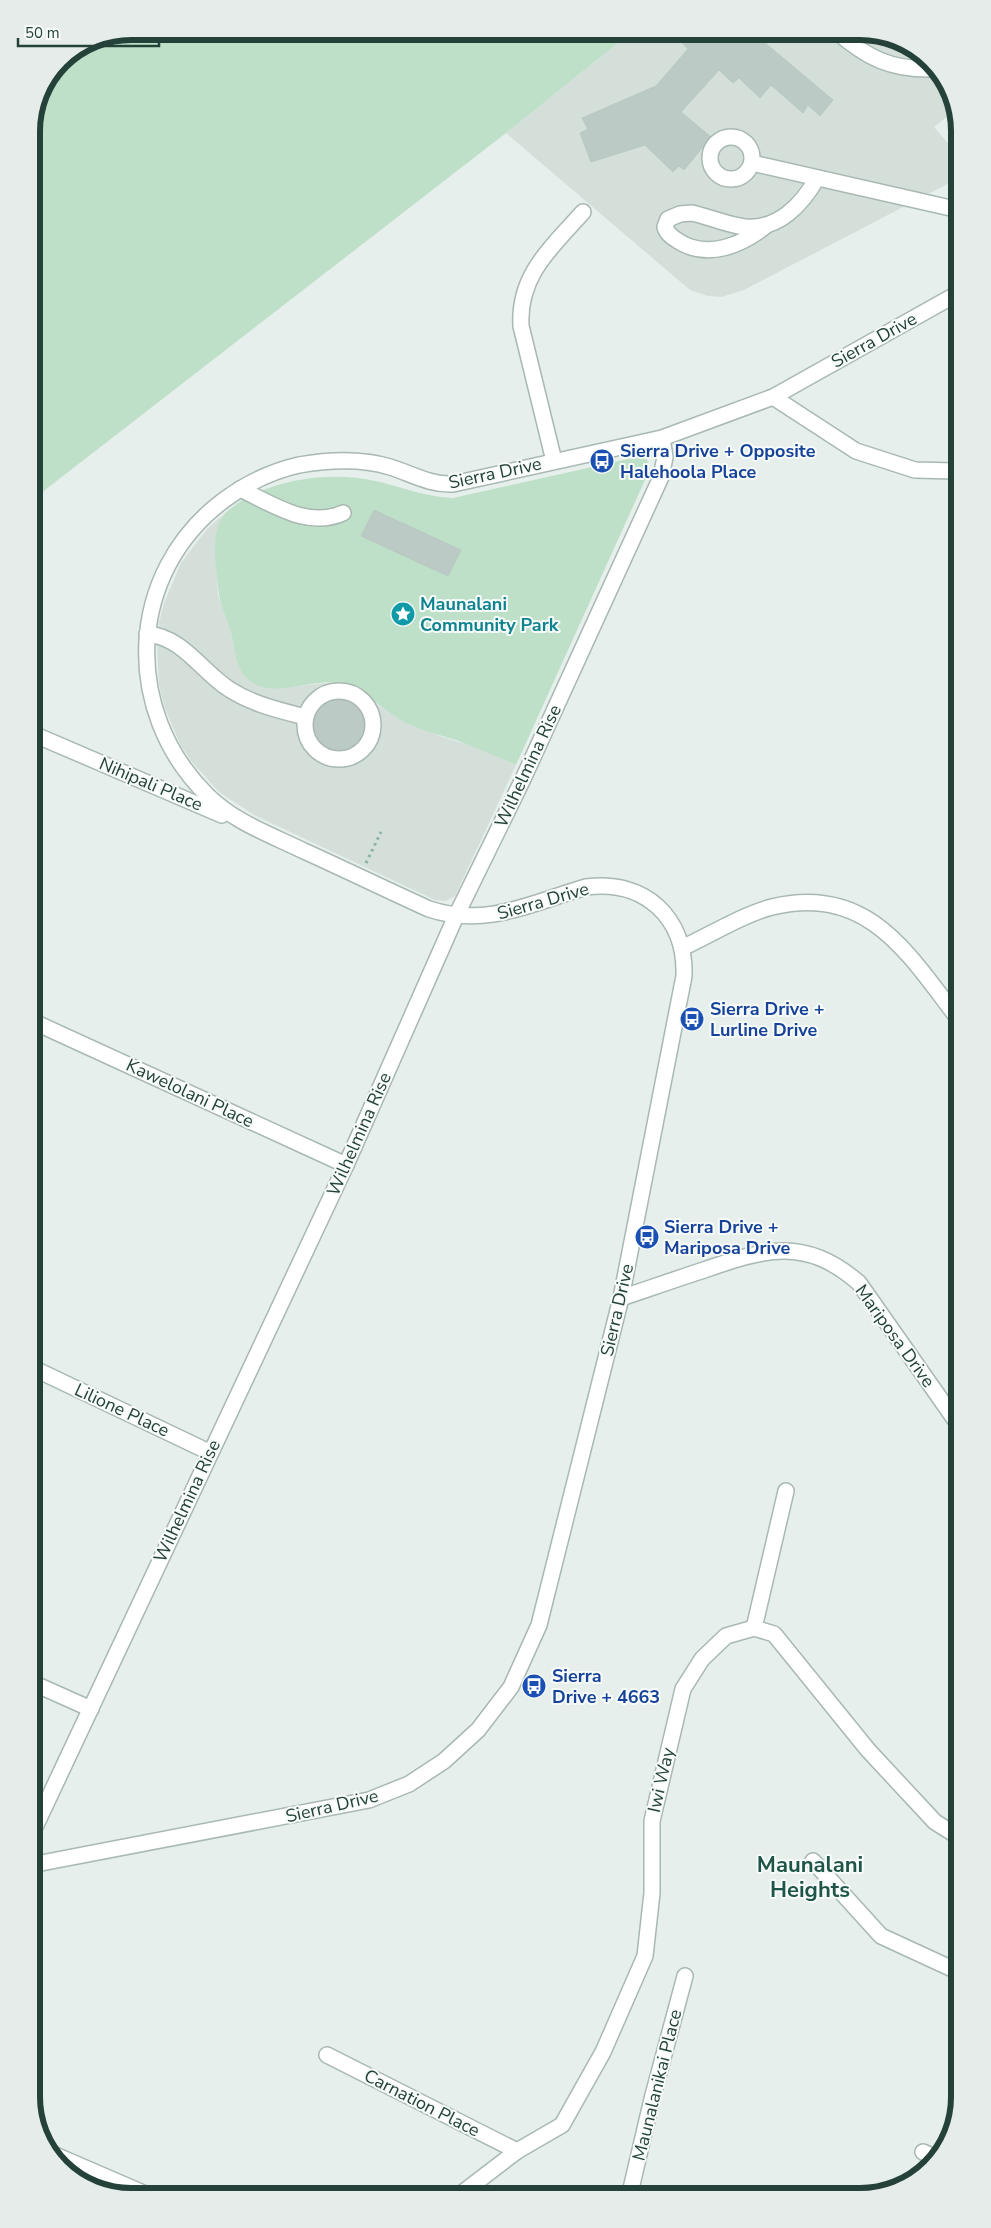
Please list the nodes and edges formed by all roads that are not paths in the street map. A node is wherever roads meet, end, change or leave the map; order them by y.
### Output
1 (845, 40) edge
2 (926, 69) edge
3 (752, 163) dead end
4 (818, 178) junction
5 (951, 207) edge
6 (583, 212) dead end
7 (767, 225) junction
8 (951, 297) edge
9 (773, 397) junction
10 (662, 438) junction
11 (554, 461) junction
12 (951, 471) edge
13 (240, 489) junction
14 (343, 513) dead end
15 (147, 634) junction
16 (305, 717) junction
17 (40, 737) edge
18 (269, 835) junction
19 (456, 916) junction
20 (682, 948) junction
21 (951, 1009) edge
22 (40, 1025) edge
23 (346, 1165) junction
24 (621, 1298) junction
25 (40, 1371) edge
26 (951, 1414) edge
27 (209, 1452) junction
28 (786, 1492) dead end
29 (754, 1628) junction
30 (40, 1686) edge
31 (91, 1709) junction
32 (40, 1817) edge
33 (951, 1832) edge
34 (813, 1860) dead end
35 (40, 1863) edge
36 (951, 1968) edge
37 (685, 1976) dead end
38 (327, 2055) dead end
39 (517, 2151) junction
40 (64, 2158) edge
41 (132, 2188) edge
42 (469, 2188) edge
43 (631, 2188) edge

1 - 2 street
3 - 4 street
4 - 5 street
4 - 7 street
6 - 11 street
7 - 7 street
8 - 9 street, Sierra Drive
9 - 10 street, Sierra Drive
9 - 12 street
10 - 11 street, Sierra Drive
10 - 19 street, Wilhelmina Rise
11 - 13 street, Sierra Drive
13 - 14 street
13 - 15 street, Sierra Drive
15 - 16 street
15 - 18 street, Sierra Drive
16 - 16 street
17 - 18 street, Nihipali Place
18 - 19 street, Sierra Drive
19 - 20 street, Sierra Drive
19 - 23 street, Wilhelmina Rise
20 - 21 street
20 - 24 street, Sierra Drive
22 - 23 street, Kawelolani Place
23 - 27 street, Wilhelmina Rise
24 - 26 street, Mariposa Drive
24 - 35 street, Sierra Drive
25 - 27 street, Lilione Place
27 - 31 street, Wilhelmina Rise
28 - 29 street
29 - 33 street
29 - 39 street, Iwi Way
30 - 31 street
31 - 32 street, Wilhelmina Rise
34 - 36 street
37 - 43 street, Maunalanikai Place
38 - 39 street, Carnation Place
39 - 42 street, Iwi Way
40 - 41 street

